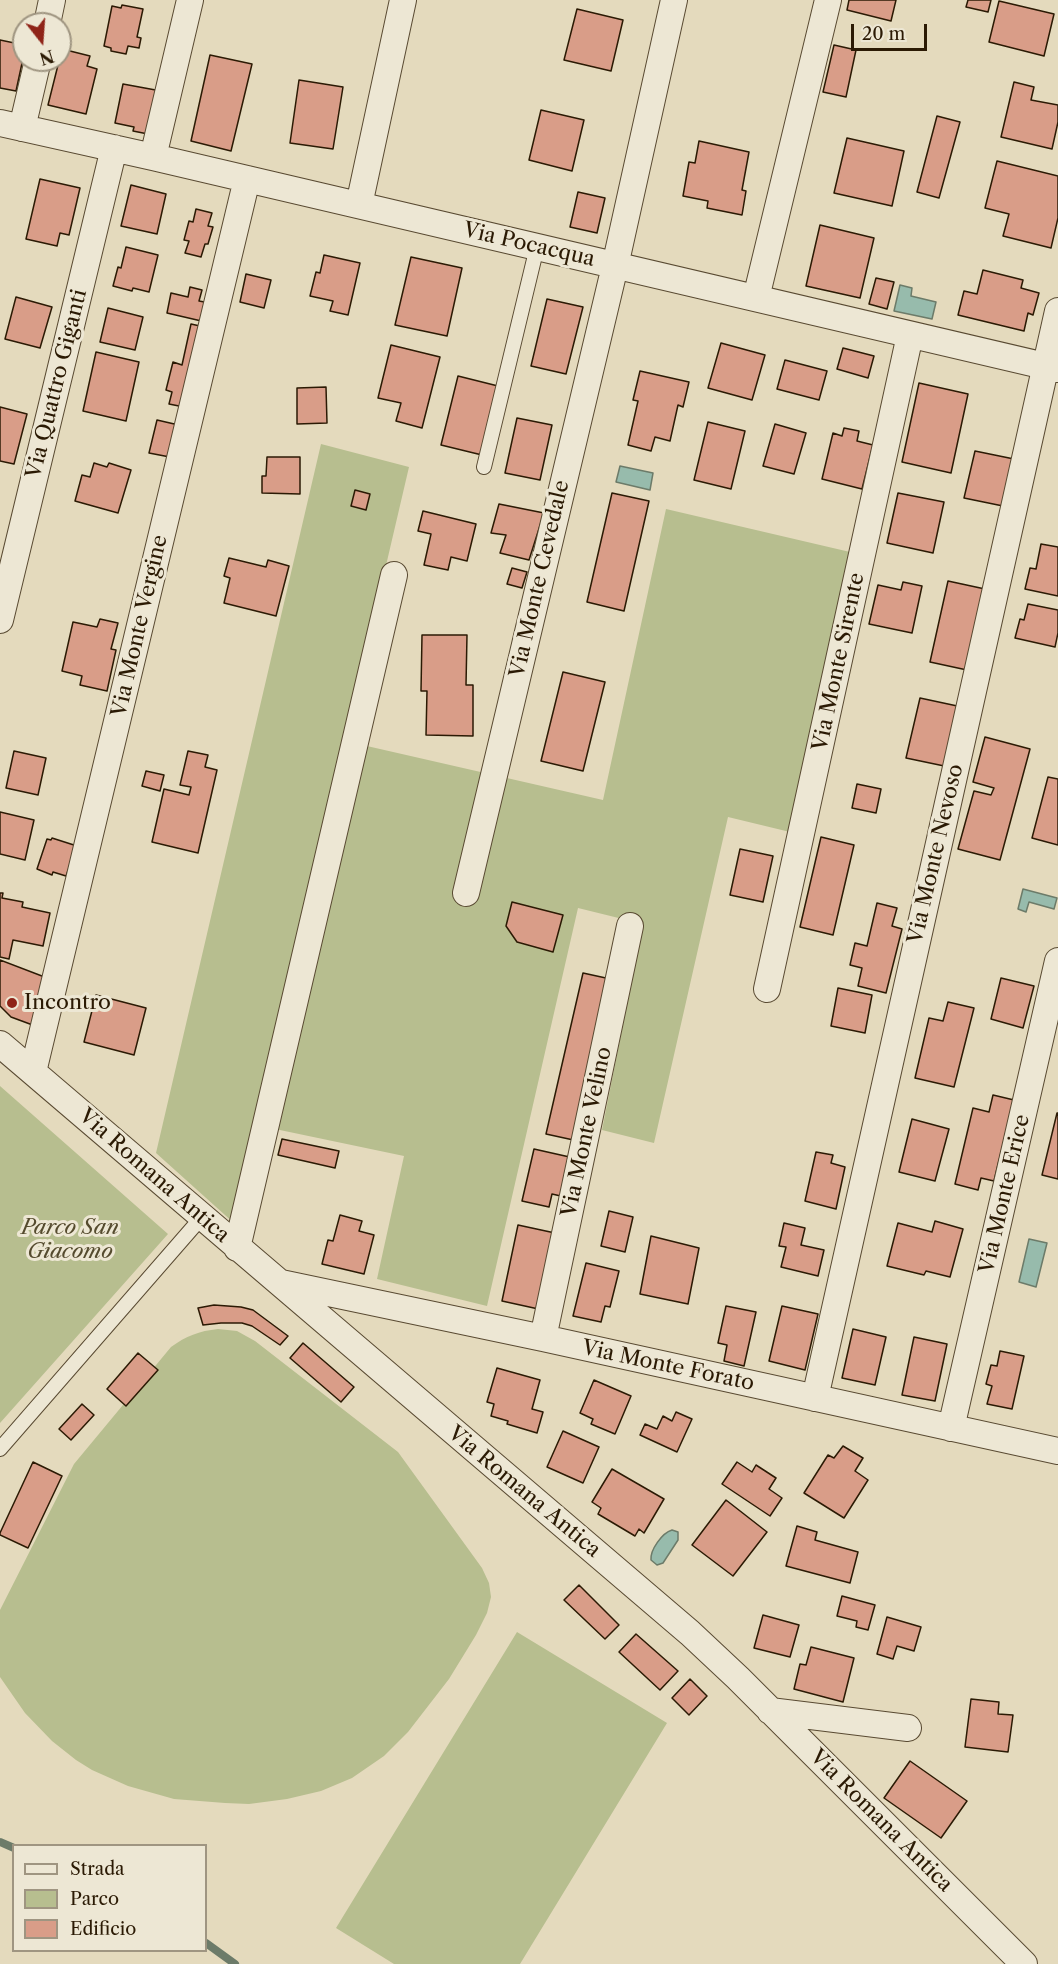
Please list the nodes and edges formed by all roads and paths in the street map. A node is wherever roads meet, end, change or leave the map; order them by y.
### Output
1 (190, 0) edge
2 (403, 0) edge
3 (674, 0) edge
4 (828, 0) edge
5 (33, 72) edge
6 (11, 125) edge
7 (114, 148) junction
8 (153, 157) junction
9 (247, 179) junction
10 (359, 205) junction
11 (537, 247) junction
12 (615, 266) junction
13 (756, 298) junction
14 (1058, 311) edge
15 (910, 335) junction
16 (1051, 368) edge
17 (484, 466) dead end
18 (394, 575) dead end
19 (0, 620) edge
20 (466, 893) dead end
21 (630, 926) dead end
22 (1058, 961) edge
23 (767, 989) dead end
24 (0, 1044) edge
25 (33, 1072) junction
26 (202, 1217) junction
27 (237, 1248) junction
28 (278, 1283) junction
29 (543, 1338) junction
30 (815, 1398) junction
31 (951, 1428) junction
32 (0, 1449) edge
33 (1058, 1451) edge
34 (771, 1711) junction
35 (908, 1728) dead end
36 (1024, 1964) edge

1 - 8 street
2 - 10 street
3 - 12 street, Via Monte Cevedale
4 - 13 street
5 - 6 street
6 - 7 street, Via Pocacqua
7 - 8 street, Via Pocacqua
7 - 19 street, Via Quattro Giganti
8 - 9 street, Via Pocacqua
9 - 10 street, Via Pocacqua
9 - 25 street, Via Monte Vergine
10 - 11 street, Via Pocacqua
11 - 12 street, Via Pocacqua
11 - 17 lane
12 - 13 street, Via Pocacqua
12 - 20 street, Via Monte Cevedale
13 - 15 street, Via Pocacqua
14 - 16 street, Via Monte Nevoso
15 - 16 street, Via Pocacqua
15 - 23 street, Via Monte Sirente
16 - 30 street, Via Monte Nevoso
18 - 27 street
21 - 29 street, Via Monte Velino
22 - 31 street, Via Monte Erice
24 - 25 street, Via Romana Antica
25 - 26 street, Via Romana Antica
26 - 27 street, Via Romana Antica
26 - 32 lane
27 - 28 street, Via Romana Antica
28 - 29 street, Via Monte Forato
28 - 34 street, Via Romana Antica
29 - 30 street, Via Monte Forato
30 - 31 street, Via Monte Forato
31 - 33 street, Via Monte Forato
34 - 35 street
34 - 36 street, Via Romana Antica

